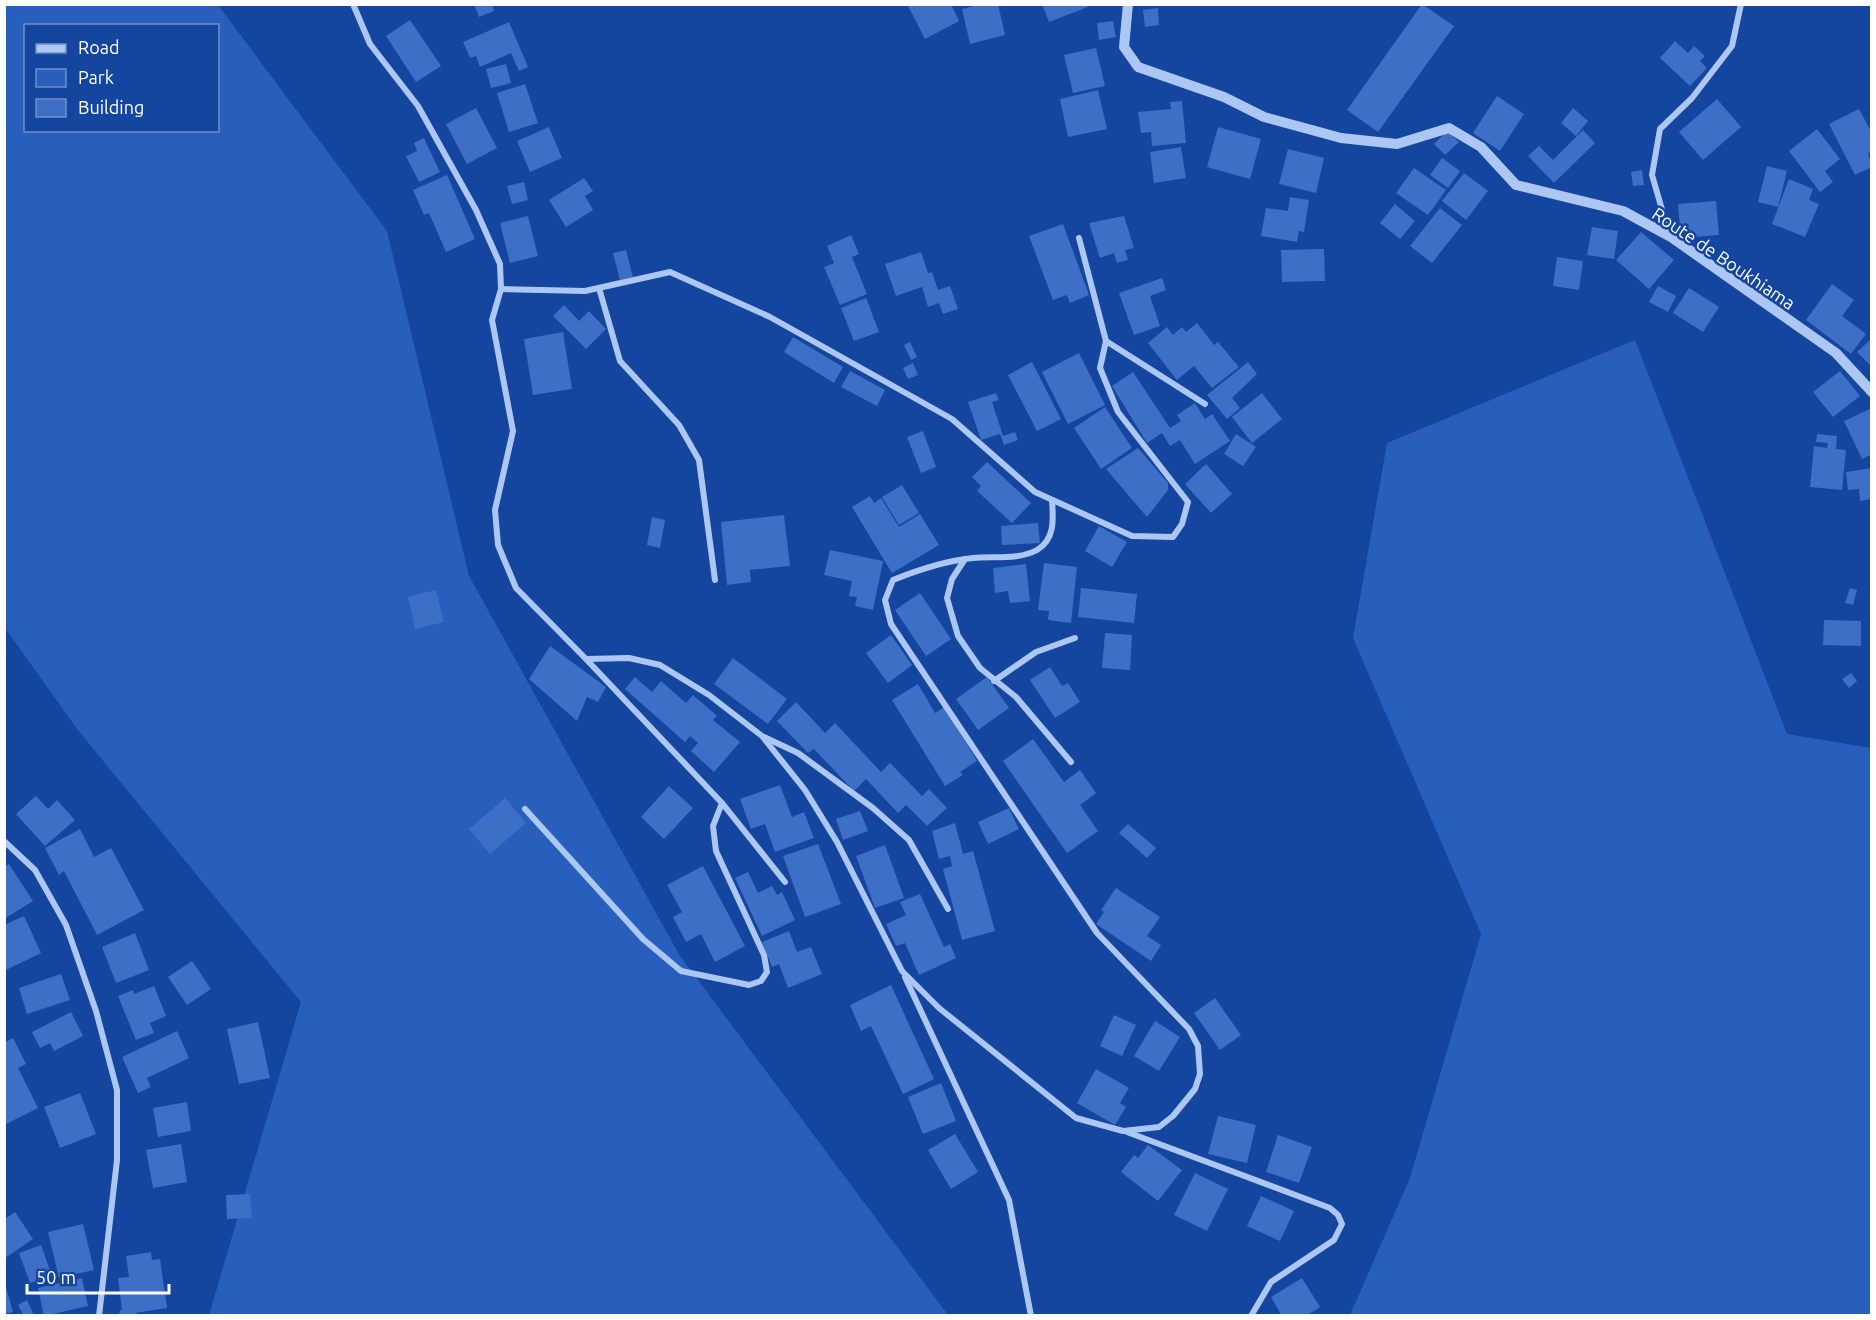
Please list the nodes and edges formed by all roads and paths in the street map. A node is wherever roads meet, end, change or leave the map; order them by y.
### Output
1 (354, 4) edge
2 (1128, 4) edge
3 (1741, 4) edge
4 (1671, 237) junction
5 (1079, 238) dead end
6 (598, 288) junction
7 (501, 289) junction
8 (1106, 341) junction
9 (1872, 392) edge
10 (1205, 404) dead end
11 (1052, 500) junction
12 (965, 560) junction
13 (716, 580) dead end
14 (1075, 638) dead end
15 (586, 659) junction
16 (994, 681) junction
17 (762, 736) junction
18 (1071, 762) dead end
19 (722, 803) junction
20 (525, 808) dead end
21 (4, 841) edge
22 (785, 882) dead end
23 (948, 909) dead end
24 (902, 971) junction
25 (1123, 1131) junction
26 (99, 1316) edge
27 (1031, 1316) edge
28 (1251, 1316) edge

1 - 7 street
2 - 4 street, Route de Boukhiama
3 - 4 street
4 - 9 street, Route de Boukhiama
5 - 8 street
6 - 7 street
6 - 11 street
6 - 13 street
7 - 15 street
8 - 10 street
8 - 11 street
11 - 12 street
12 - 16 street
12 - 25 street
14 - 16 street
15 - 17 street
15 - 19 street
16 - 18 street
17 - 23 street
17 - 24 street
19 - 20 street
19 - 22 street
21 - 26 street
24 - 25 street
24 - 27 street
25 - 28 street

